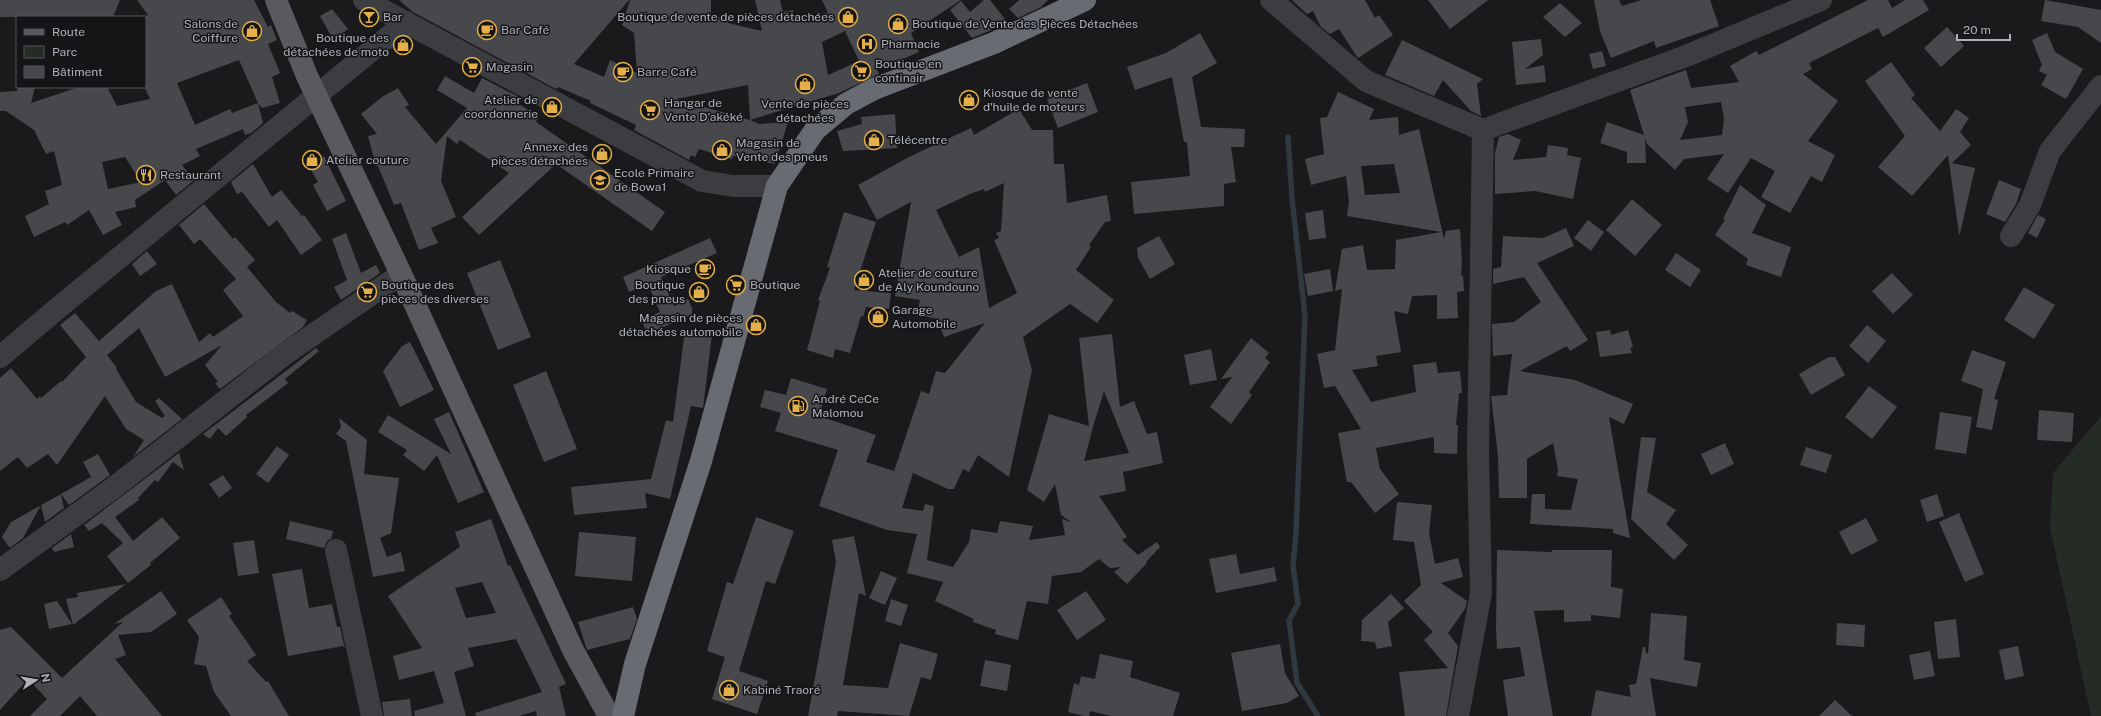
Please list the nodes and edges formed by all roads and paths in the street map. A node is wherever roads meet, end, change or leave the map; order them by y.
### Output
1 (276, 0) edge
2 (364, 0) edge
3 (1085, 0) edge
4 (1271, 0) edge
5 (1821, 0) edge
6 (406, 22) junction
7 (2101, 86) edge
8 (317, 94) junction
9 (1483, 130) junction
10 (777, 186) junction
11 (2011, 236) dead end
12 (401, 274) junction
13 (0, 357) edge
14 (336, 550) dead end
15 (0, 570) edge
16 (372, 716) edge
17 (609, 716) edge
18 (623, 716) edge
19 (1458, 716) edge

1 - 8 main road
2 - 6 street
3 - 10 highway
4 - 9 street
5 - 9 street
6 - 8 street
6 - 10 street
7 - 11 street
8 - 12 main road
8 - 13 street
9 - 19 street
10 - 18 highway
12 - 15 street
12 - 17 main road
14 - 16 street

